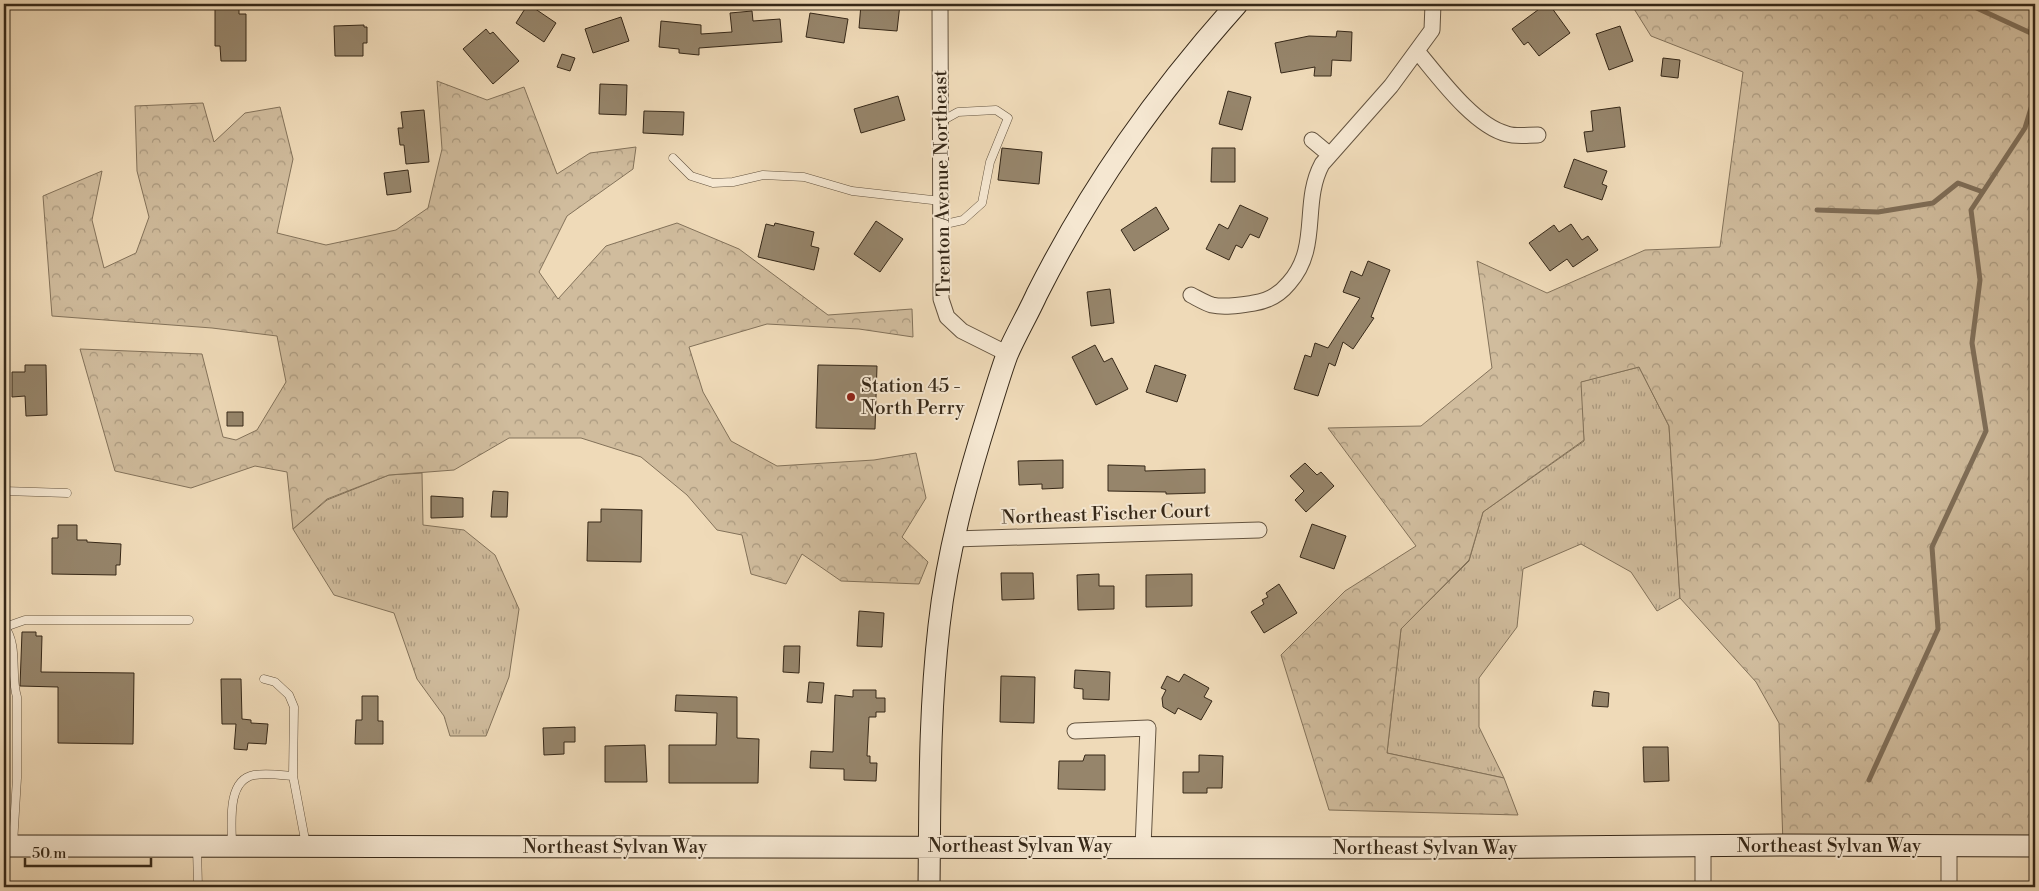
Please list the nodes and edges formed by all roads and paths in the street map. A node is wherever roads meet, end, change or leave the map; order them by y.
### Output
1 (940, 4) edge
2 (1237, 4) edge
3 (1433, 4) edge
4 (1417, 52) junction
5 (940, 122) junction
6 (1538, 135) dead end
7 (1312, 140) dead end
8 (1330, 156) junction
9 (673, 158) dead end
10 (941, 201) junction
11 (941, 225) junction
12 (1191, 295) dead end
13 (1008, 354) junction
14 (4, 491) edge
15 (67, 493) dead end
16 (1259, 530) dead end
17 (954, 539) junction
18 (189, 620) dead end
19 (4, 626) edge
20 (264, 679) dead end
21 (1075, 731) dead end
22 (293, 776) junction
23 (8, 846) edge
24 (197, 846) junction
25 (929, 846) junction
26 (1949, 846) junction
27 (2035, 846) edge
28 (232, 847) junction
29 (306, 847) junction
30 (1143, 847) junction
31 (1703, 847) junction
32 (198, 887) edge
33 (929, 887) edge
34 (1703, 887) edge
35 (1949, 887) edge

1 - 5 street, Trenton Avenue Northeast
2 - 13 main road
3 - 4 street
4 - 6 street
4 - 8 street
5 - 10 street, Trenton Avenue Northeast
5 - 11 lane
7 - 8 street
8 - 12 street
9 - 10 lane
10 - 11 street, Trenton Avenue Northeast
11 - 13 street, Trenton Avenue Northeast
13 - 17 main road
14 - 15 lane
16 - 17 street, Northeast Fischer Court
17 - 25 main road
18 - 19 lane
19 - 23 lane
20 - 22 lane
21 - 30 street
22 - 28 lane
22 - 29 lane
23 - 24 main road, Northeast Sylvan Way
24 - 28 main road, Northeast Sylvan Way
24 - 32 lane
25 - 29 main road, Northeast Sylvan Way
25 - 30 main road, Northeast Sylvan Way
25 - 33 main road
26 - 27 main road, Northeast Sylvan Way
26 - 31 main road, Northeast Sylvan Way
26 - 35 street
28 - 29 main road, Northeast Sylvan Way
30 - 31 main road, Northeast Sylvan Way
31 - 34 street

